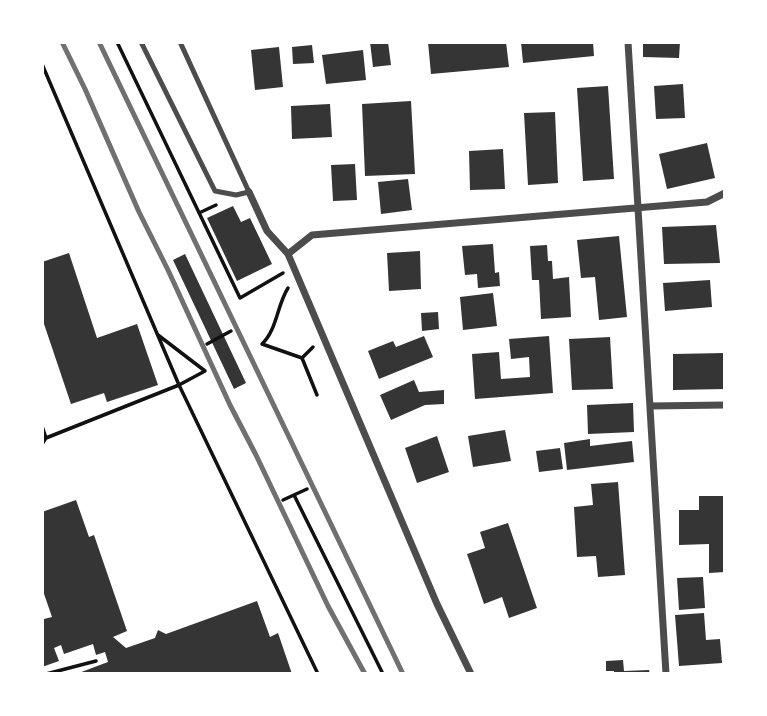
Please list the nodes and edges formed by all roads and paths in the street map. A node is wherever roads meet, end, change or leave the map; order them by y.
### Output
1 (117, 42) edge
2 (141, 42) edge
3 (180, 42) edge
4 (628, 42) edge
5 (42, 64) edge
6 (249, 192) junction
7 (725, 193) edge
8 (639, 206) junction
9 (288, 254) junction
10 (293, 267) junction
11 (284, 295) dead end
12 (230, 331) dead end
13 (157, 334) junction
14 (207, 344) dead end
15 (179, 385) junction
16 (317, 395) dead end
17 (725, 404) edge
18 (650, 407) junction
19 (42, 426) edge
20 (44, 437) edge
21 (42, 444) edge
22 (307, 489) dead end
23 (294, 495) junction
24 (283, 500) dead end
25 (96, 661) dead end
26 (57, 673) edge
27 (46, 674) edge
28 (318, 674) edge
29 (383, 674) edge
30 (471, 674) edge
31 (666, 674) edge

1 - 10 path
2 - 6 lane
3 - 6 lane
4 - 8 street
5 - 13 path
6 - 9 street
7 - 8 street
8 - 9 street
8 - 18 street
9 - 10 street
10 - 30 street
11 - 16 path
12 - 14 path
13 - 15 path
13 - 15 path
15 - 20 path
15 - 28 path
17 - 18 street
18 - 31 street
19 - 20 path
20 - 21 path
22 - 23 path
23 - 24 path
23 - 29 path
25 - 26 path
26 - 27 path

